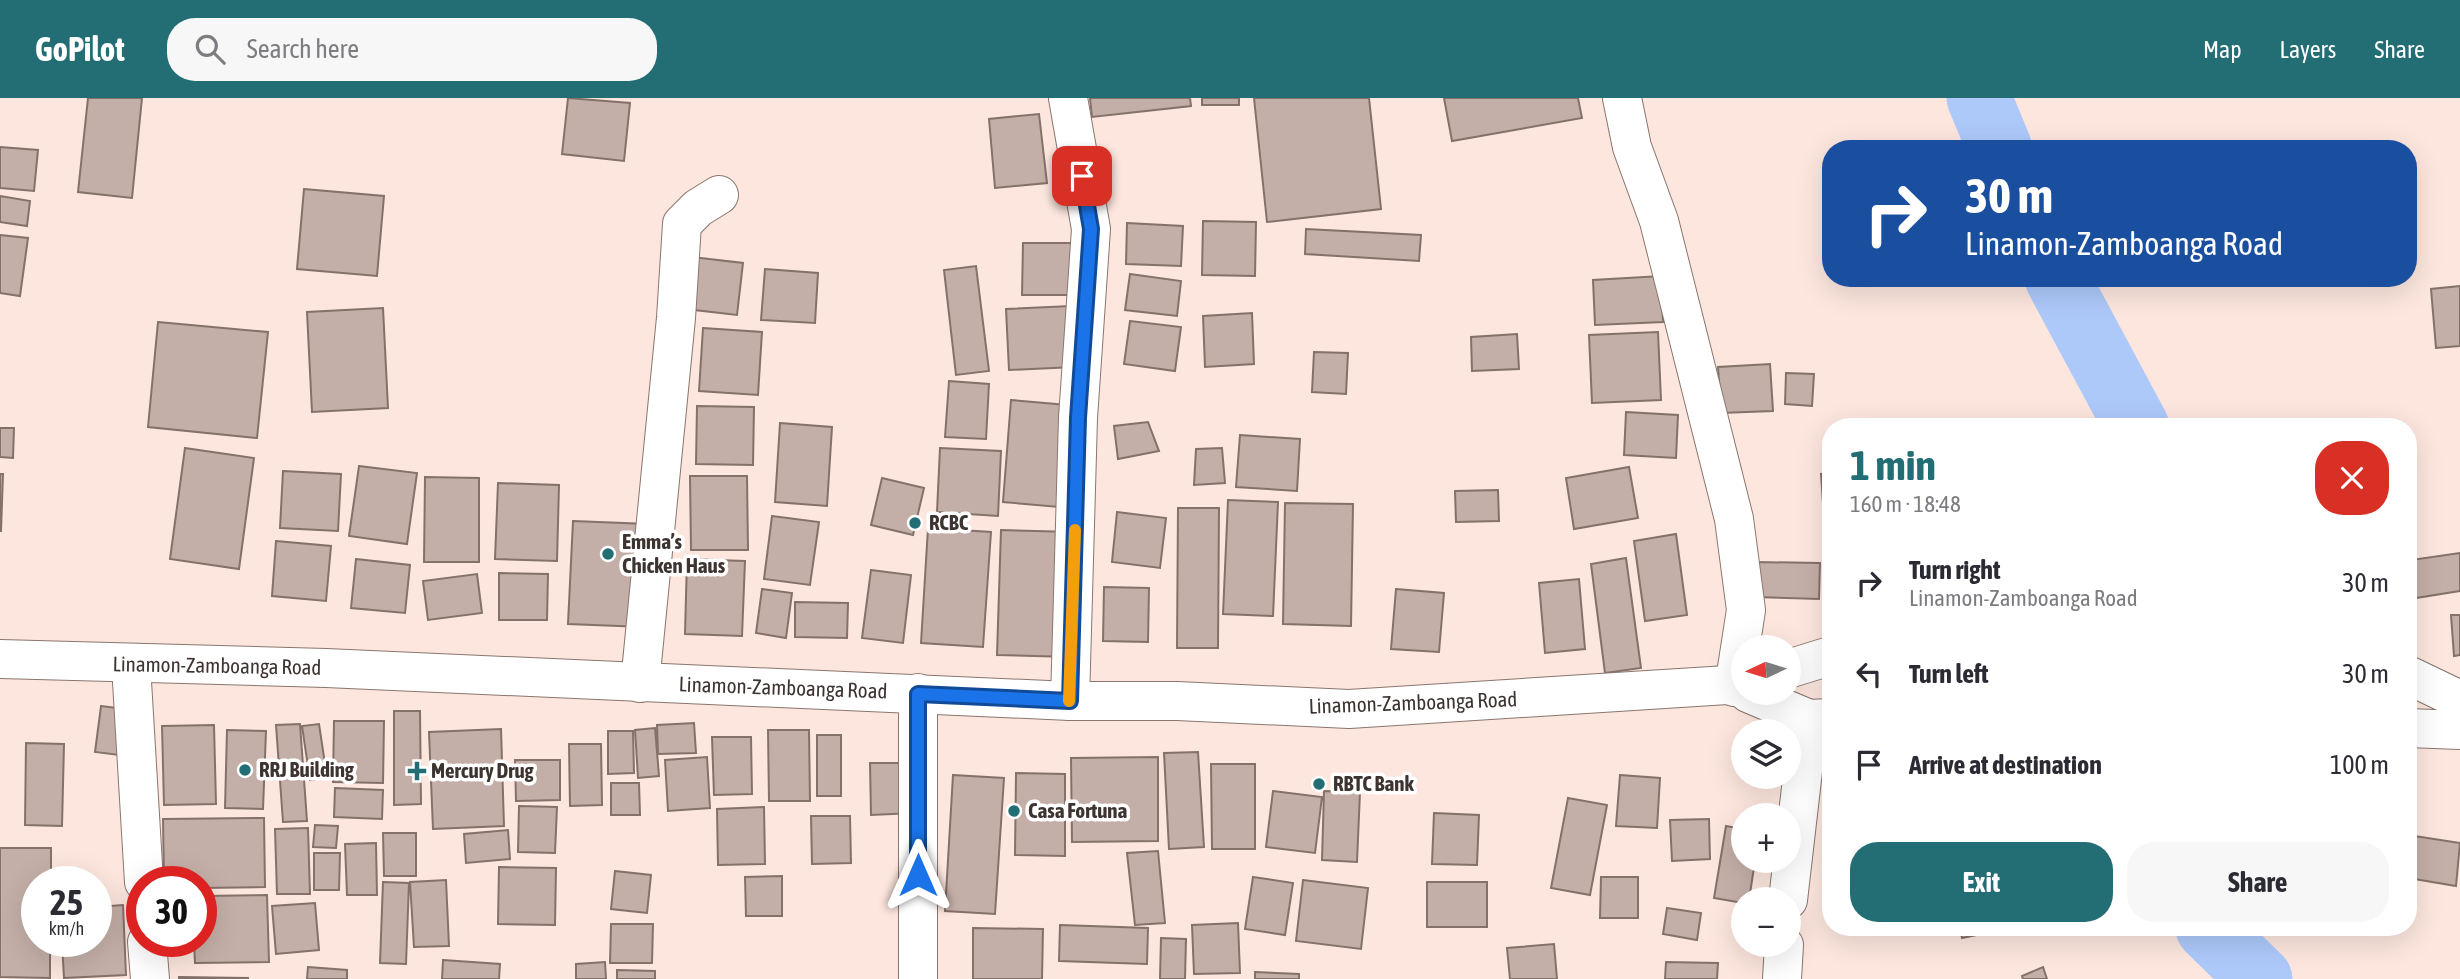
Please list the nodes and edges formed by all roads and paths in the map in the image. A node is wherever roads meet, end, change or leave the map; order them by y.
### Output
1 (1068, 98) edge
2 (1622, 98) edge
3 (719, 195) dead end
4 (1745, 635) edge
5 (1822, 658) edge
6 (0, 659) edge
7 (131, 665) junction
8 (1801, 665) edge
9 (2417, 679) edge
10 (640, 683) junction
11 (1731, 690) edge
12 (918, 694) junction
13 (2460, 700) edge
14 (1070, 701) junction
15 (1784, 705) edge
16 (1820, 719) edge
17 (2417, 728) edge
18 (2460, 730) edge
19 (143, 866) edge
20 (1790, 887) edge
21 (148, 957) edge
22 (1783, 957) edge
23 (150, 979) edge
24 (918, 979) edge
25 (1782, 979) edge

1 - 14 main road
2 - 4 main road
3 - 10 main road
5 - 8 main road
6 - 7 main road, Linamon-Zamboanga Road
7 - 10 main road, Linamon-Zamboanga Road
7 - 19 main road
9 - 13 main road
10 - 12 main road, Linamon-Zamboanga Road
11 - 14 main road, Linamon-Zamboanga Road
12 - 14 main road, Linamon-Zamboanga Road
12 - 24 main road
15 - 16 main road, Linamon-Zamboanga Road
16 - 20 main road
17 - 18 main road
21 - 23 main road
22 - 25 main road

